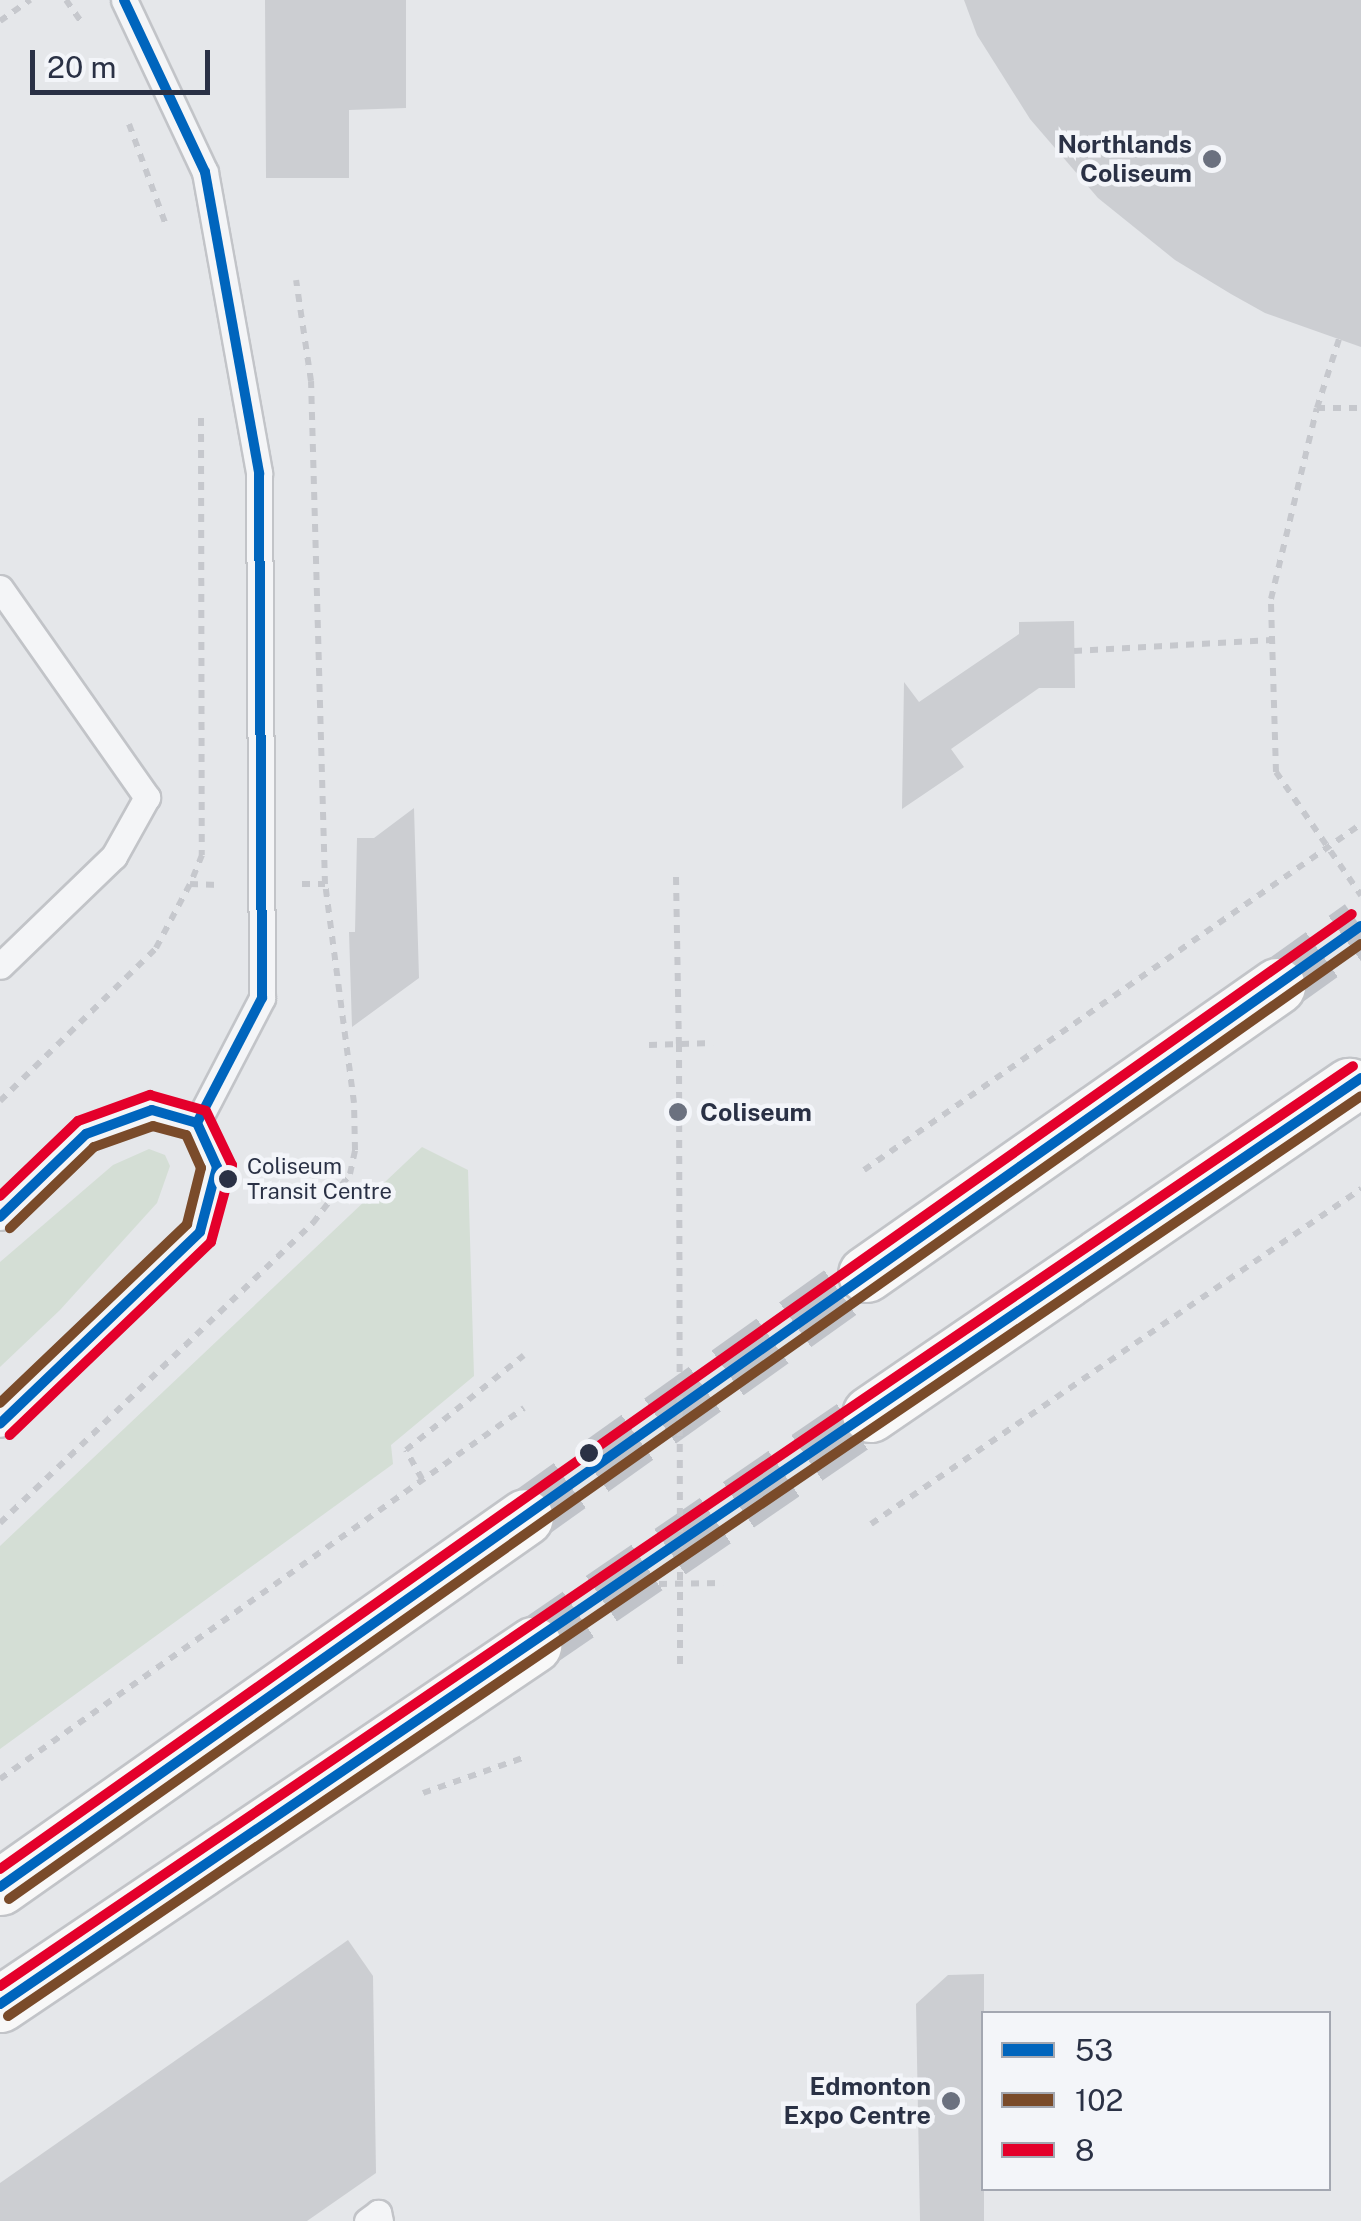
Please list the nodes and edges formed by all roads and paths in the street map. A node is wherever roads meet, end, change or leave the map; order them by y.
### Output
1 (30, 0) edge
2 (66, 0) edge
3 (124, 0) edge
4 (0, 21) edge
5 (93, 39) dead end
6 (124, 112) dead end
7 (169, 233) dead end
8 (1339, 339) dead end
9 (1317, 408) junction
10 (1361, 408) edge
11 (201, 414) dead end
12 (0, 588) edge
13 (1272, 640) junction
14 (1074, 650) dead end
15 (1361, 824) edge
16 (202, 855) dead end
17 (676, 876) dead end
18 (190, 884) dead end
19 (1361, 895) edge
20 (0, 966) edge
21 (350, 985) dead end
22 (339, 986) dead end
23 (1277, 986) tunnel mouth
24 (678, 1044) junction
25 (713, 1044) dead end
26 (649, 1045) dead end
27 (1349, 1086) dead end
28 (0, 1101) edge
29 (196, 1122) junction
30 (864, 1170) dead end
31 (1361, 1189) edge
32 (0, 1216) edge
33 (866, 1274) tunnel mouth
34 (524, 1355) dead end
35 (524, 1408) dead end
36 (870, 1414) tunnel mouth
37 (0, 1424) edge
38 (422, 1478) junction
39 (525, 1517) tunnel mouth
40 (871, 1524) dead end
41 (723, 1583) dead end
42 (659, 1584) dead end
43 (680, 1584) junction
44 (533, 1645) tunnel mouth
45 (680, 1664) dead end
46 (0, 1779) edge
47 (0, 1888) edge
48 (0, 2004) edge
49 (366, 2221) edge
50 (380, 2221) edge

1 - 4 path
2 - 5 path
3 - 29 lane
6 - 7 path
8 - 9 path
9 - 10 path
9 - 13 path
11 - 16 path
12 - 20 lane
13 - 14 path
13 - 19 path, bridge
15 - 30 path
17 - 24 path
18 - 28 path
21 - 22 path
23 - 33 main road
24 - 25 path
24 - 26 path
24 - 43 path, bridge
27 - 36 main road
29 - 32 lane
29 - 37 lane
31 - 40 path
34 - 38 path
35 - 38 path
38 - 46 path
39 - 47 main road
41 - 43 path
42 - 43 path
43 - 45 path
44 - 48 main road
49 - 50 lane

